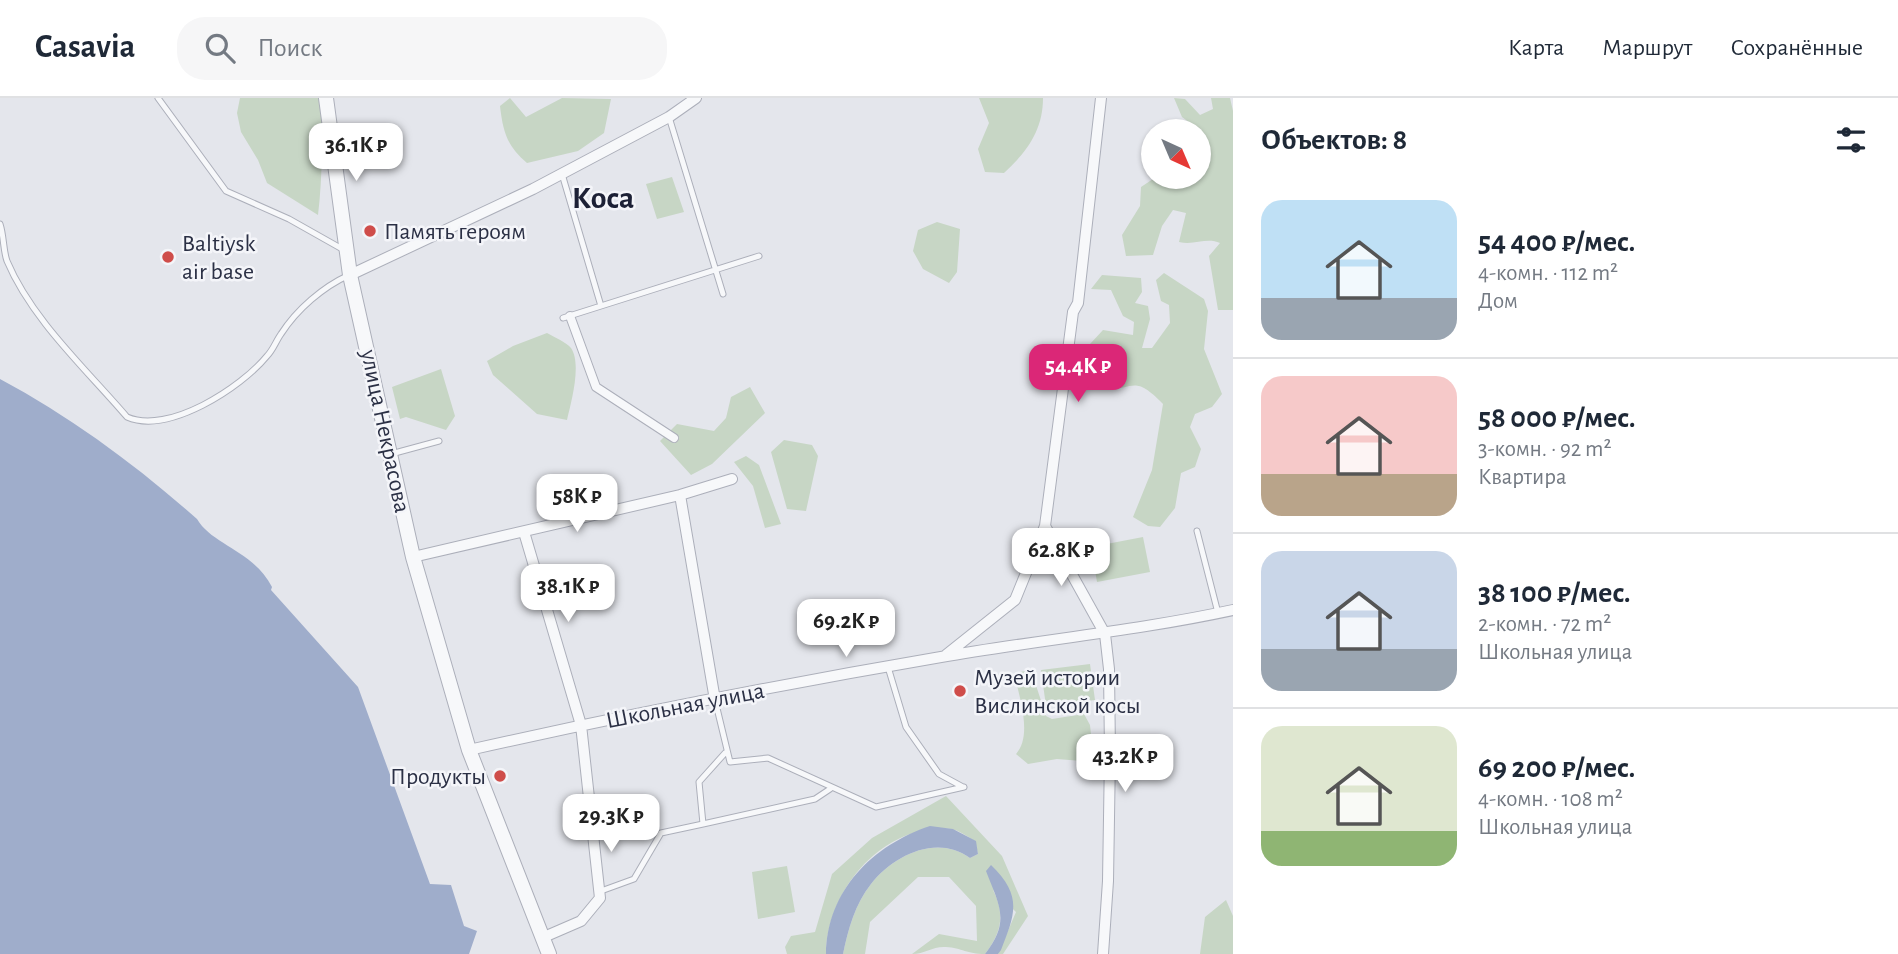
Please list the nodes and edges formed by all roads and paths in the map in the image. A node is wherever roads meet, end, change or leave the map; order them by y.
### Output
1 (158, 98) edge
2 (326, 98) edge
3 (696, 98) edge
4 (1101, 98) edge
5 (668, 117) junction
6 (562, 174) junction
7 (0, 224) edge
8 (347, 252) junction
9 (759, 257) dead end
10 (716, 270) junction
11 (350, 275) junction
12 (723, 294) dead end
13 (601, 306) junction
14 (566, 317) joint
15 (674, 438) dead end
16 (439, 441) dead end
17 (391, 454) junction
18 (732, 479) dead end
19 (680, 495) junction
20 (1045, 526) junction
21 (1196, 531) dead end
22 (524, 532) junction
23 (413, 557) junction
24 (1219, 613) junction
25 (1232, 614) edge
26 (1105, 634) junction
27 (944, 656) junction
28 (888, 667) junction
29 (715, 700) junction
30 (581, 725) junction
31 (469, 750) junction
32 (725, 753) junction
33 (831, 789) junction
34 (703, 824) junction
35 (599, 891) junction
36 (544, 937) junction
37 (549, 954) edge
38 (1103, 954) edge

1 - 8 lane
2 - 8 street, улица Некрасова
3 - 5 street
4 - 20 street
5 - 6 street
5 - 10 lane
6 - 11 street
6 - 13 lane
7 - 11 lane
8 - 11 street, улица Некрасова
9 - 10 lane
10 - 12 lane
10 - 13 lane
11 - 17 street, улица Некрасова
13 - 14 lane
14 - 15 street
16 - 17 lane
17 - 23 street, улица Некрасова
18 - 19 street
19 - 22 street
19 - 29 street
20 - 26 street
20 - 27 street
21 - 24 lane
22 - 23 street
22 - 30 street
23 - 31 street, улица Некрасова
24 - 25 street, Школьная улица
24 - 26 street, Школьная улица
26 - 27 street, Школьная улица
26 - 38 street
27 - 28 street, Школьная улица
28 - 29 street, Школьная улица
28 - 33 lane
29 - 30 street, Школьная улица
29 - 32 lane
30 - 31 street, Школьная улица
30 - 35 street
31 - 36 street, улица Некрасова
32 - 33 lane
32 - 34 lane
33 - 34 lane
34 - 35 lane
35 - 36 street
36 - 37 street, улица Некрасова

